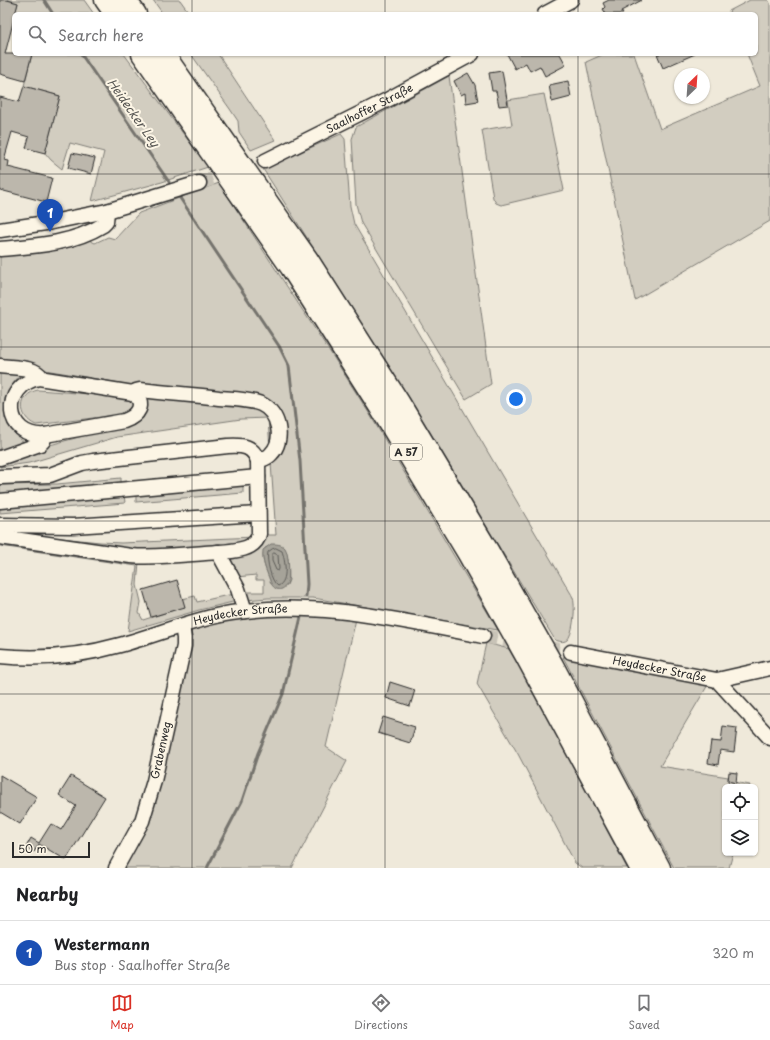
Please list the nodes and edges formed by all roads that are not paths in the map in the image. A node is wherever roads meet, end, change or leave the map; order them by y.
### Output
1 (105, 0) edge
2 (126, 0) edge
3 (571, 0) edge
4 (114, 12) edge
5 (135, 12) edge
6 (549, 12) edge
7 (143, 56) edge
8 (165, 56) edge
9 (468, 56) edge
10 (266, 161) tunnel mouth
11 (199, 183) tunnel mouth
12 (107, 211) junction
13 (0, 230) edge
14 (0, 249) edge
15 (0, 366) edge
16 (42, 378) junction
17 (133, 393) junction
18 (45, 435) junction
19 (0, 458) edge
20 (258, 461) junction
21 (258, 477) junction
22 (0, 478) edge
23 (0, 501) edge
24 (258, 514) junction
25 (0, 525) edge
26 (0, 537) edge
27 (218, 552) junction
28 (245, 611) junction
29 (182, 626) junction
30 (483, 636) tunnel mouth
31 (571, 652) tunnel mouth
32 (0, 656) edge
33 (770, 668) edge
34 (717, 680) junction
35 (770, 738) edge
36 (116, 868) edge
37 (640, 868) edge
38 (660, 868) edge

1 - 4 highway
2 - 5 highway
3 - 6 street
7 - 37 highway, A 57
8 - 38 highway, A 57
9 - 10 street, Saalhoffer Straße
11 - 12 street
12 - 13 street
12 - 14 street
15 - 16 street
16 - 17 street
16 - 18 street
17 - 18 street
17 - 20 street
18 - 19 street
20 - 21 street
20 - 22 street
21 - 23 street
21 - 24 street
24 - 25 street
24 - 27 street
26 - 27 street
27 - 28 street
28 - 29 street, Heydecker Straße
28 - 30 street, Heydecker Straße
29 - 32 street, Heydecker Straße
29 - 36 street, Grabenweg
31 - 34 street, Heydecker Straße
33 - 34 street
34 - 35 street, Heydecker Straße

